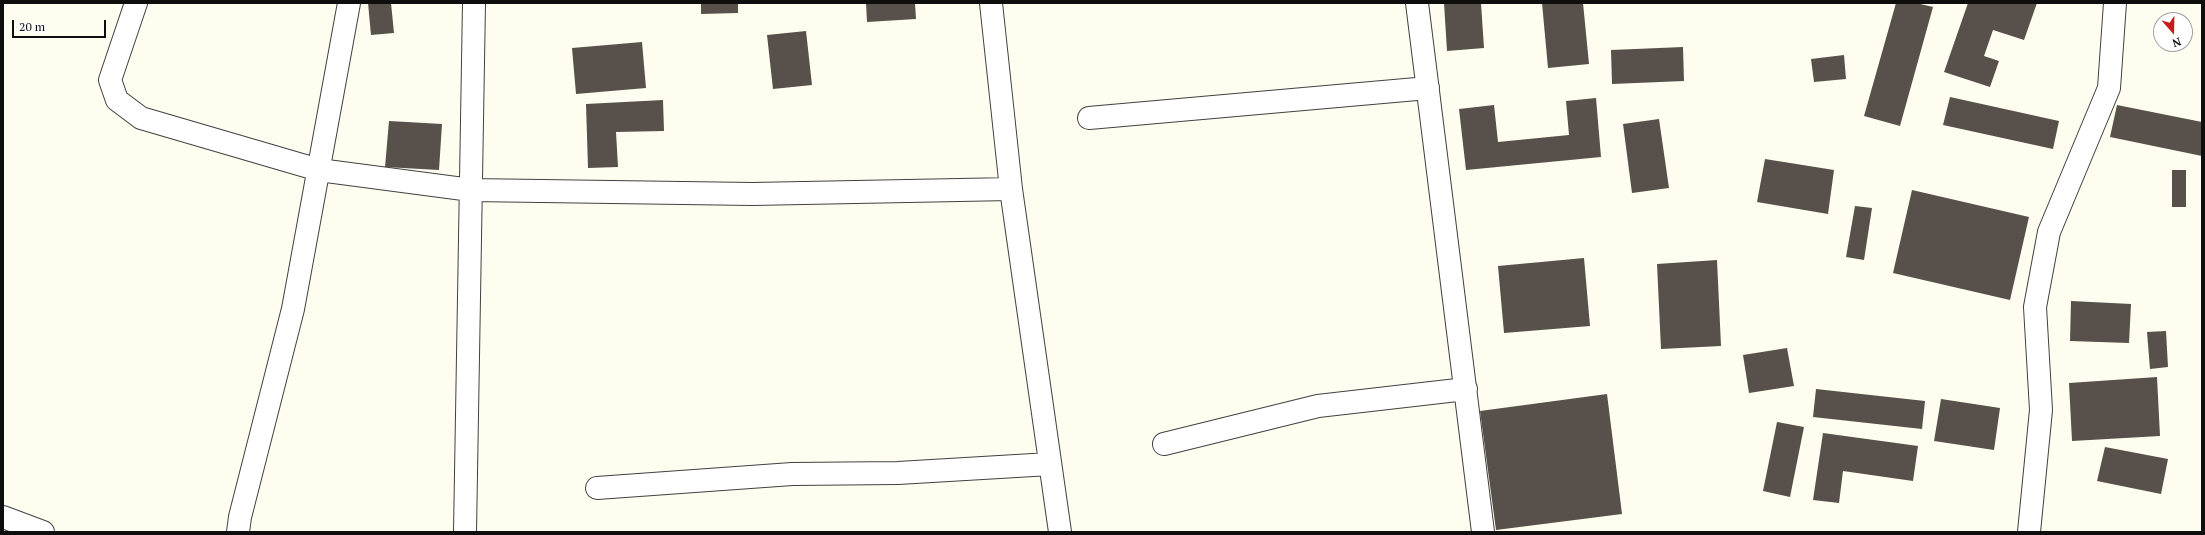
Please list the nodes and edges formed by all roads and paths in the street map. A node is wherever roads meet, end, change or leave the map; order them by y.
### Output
1 (136, 3) edge
2 (349, 3) edge
3 (474, 3) edge
4 (991, 3) edge
5 (1417, 3) edge
6 (2115, 3) edge
7 (1428, 88) junction
8 (1089, 118) dead end
9 (319, 170) junction
10 (1011, 189) junction
11 (471, 190) junction
12 (1466, 389) junction
13 (1164, 444) dead end
14 (1050, 464) junction
15 (597, 488) dead end
16 (3, 518) edge
17 (43, 532) edge
18 (238, 532) edge
19 (465, 532) edge
20 (1060, 532) edge
21 (1484, 532) edge
22 (2029, 532) edge

1 - 9 street
2 - 9 street
3 - 11 street
4 - 10 street
5 - 7 street
6 - 22 street
7 - 8 street
7 - 12 street
9 - 11 street
9 - 18 street
10 - 11 street
10 - 14 street
11 - 19 street
12 - 13 street
12 - 21 street
14 - 15 street
14 - 20 street
16 - 17 street

